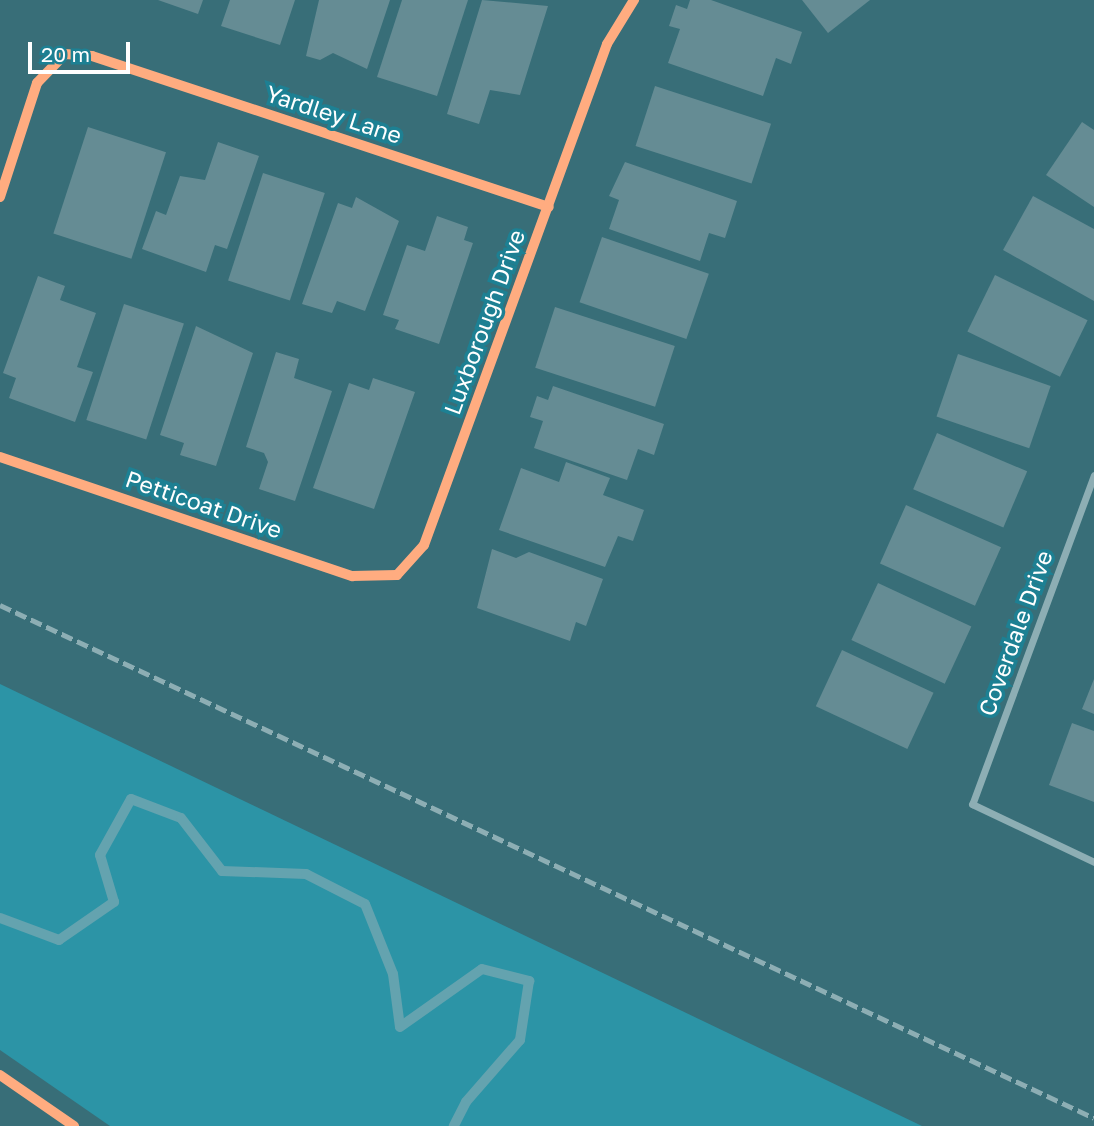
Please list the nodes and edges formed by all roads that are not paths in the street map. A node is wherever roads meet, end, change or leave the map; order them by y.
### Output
1 (634, 0) edge
2 (0, 197) edge
3 (549, 206) junction
4 (0, 457) edge
5 (1094, 475) edge
6 (397, 575) joint
7 (1094, 862) edge

1 - 3 street, Luxborough Drive
2 - 3 street, Yardley Lane
3 - 6 street, Luxborough Drive
4 - 6 street, Petticoat Drive
5 - 7 street, Coverdale Drive

